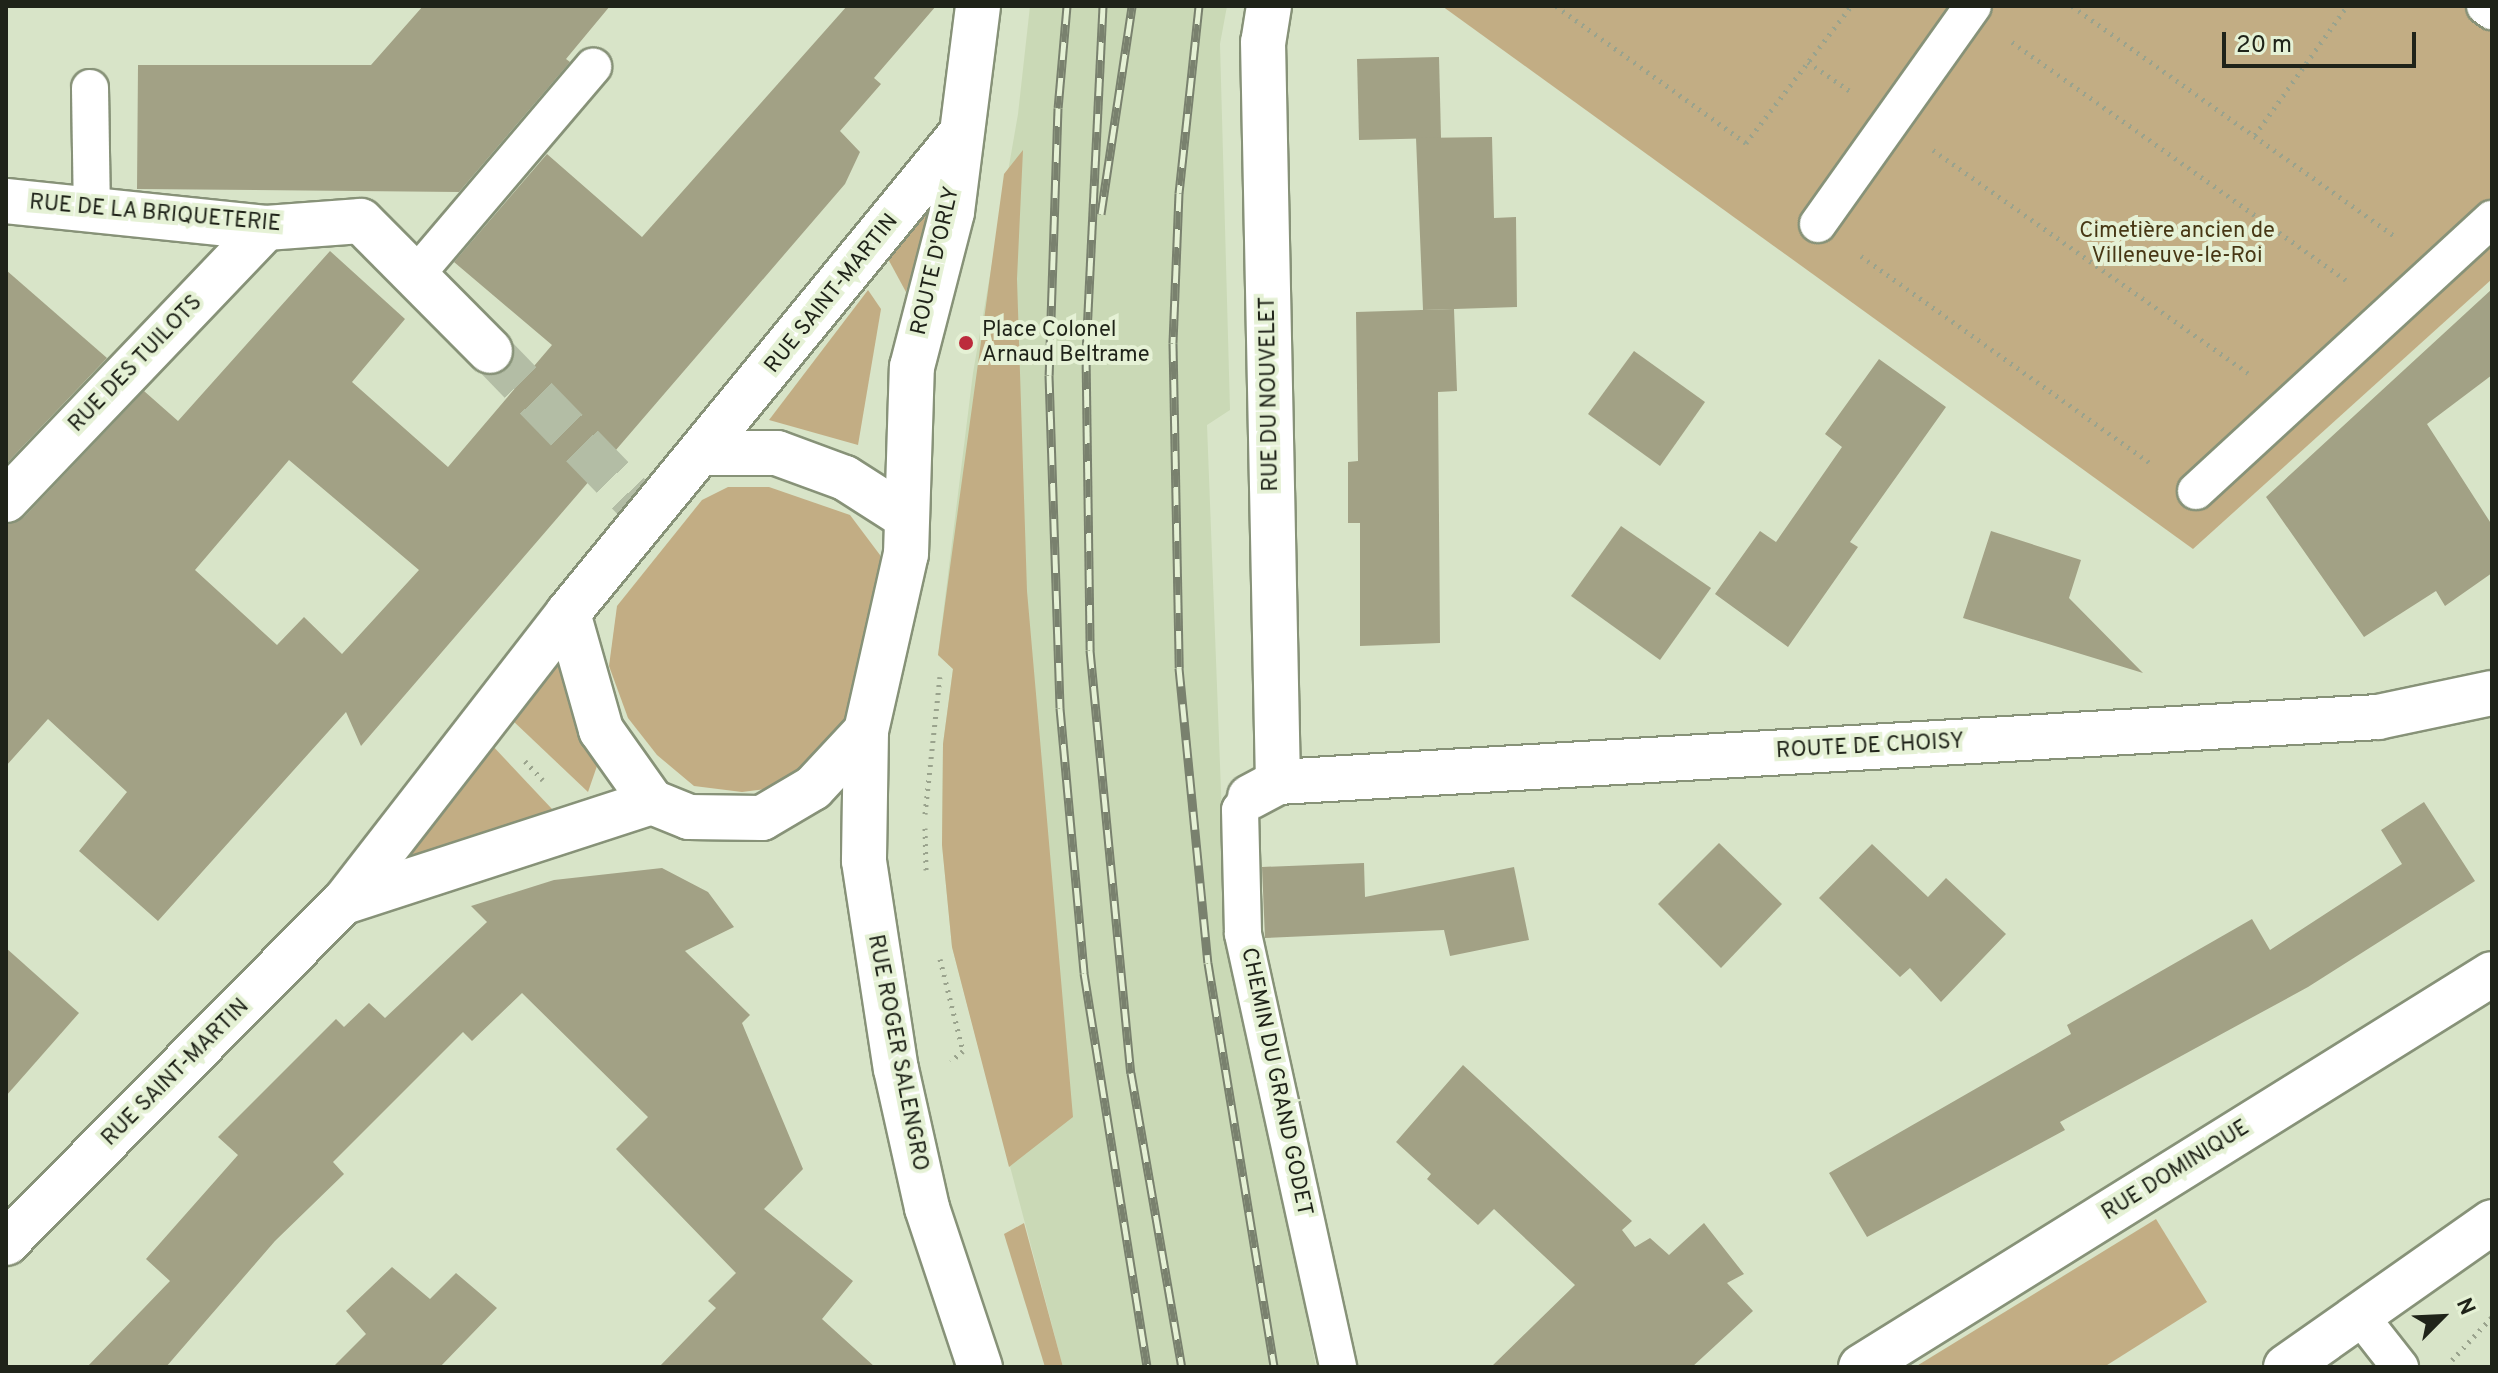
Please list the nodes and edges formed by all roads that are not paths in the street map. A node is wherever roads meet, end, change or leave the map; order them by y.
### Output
1 (978, 6) edge
2 (1269, 6) edge
3 (2485, 6) edge
4 (1971, 9) edge
5 (2492, 11) edge
6 (593, 67) dead end
7 (90, 88) dead end
8 (960, 135) junction
9 (6, 201) edge
10 (92, 210) junction
11 (2492, 219) edge
12 (1818, 224) road end
13 (266, 228) junction
14 (415, 276) junction
15 (490, 351) tunnel mouth
16 (704, 453) junction
17 (2196, 491) road end
18 (6, 500) edge
19 (906, 517) junction
20 (568, 613) junction
21 (2492, 693) edge
22 (866, 731) junction
23 (1264, 790) junction
24 (652, 802) junction
25 (344, 902) junction
26 (2492, 974) edge
27 (2492, 1222) edge
28 (6, 1243) edge
29 (2360, 1316) junction
30 (980, 1367) edge
31 (1338, 1367) edge
32 (1861, 1367) edge
33 (2286, 1367) edge
34 (2400, 1367) edge

1 - 8 street, ROUTE D'ORLY
2 - 23 street, RUE DU NOUVELET
3 - 5 lane
4 - 12 lane
6 - 14 lane
7 - 10 lane
8 - 16 street, RUE SAINT-MARTIN
8 - 19 street, ROUTE D'ORLY
9 - 10 street, RUE DE LA BRIQUETERIE
10 - 13 street, RUE DE LA BRIQUETERIE
11 - 17 lane
13 - 14 street, RUE DE LA BRIQUETERIE
13 - 18 street, RUE DES TUILOTS
14 - 15 street, RUE DE LA BRIQUETERIE
16 - 19 street
16 - 20 street, RUE SAINT-MARTIN
19 - 22 street, ROUTE D'ORLY
20 - 24 street
20 - 25 street, RUE SAINT-MARTIN
21 - 23 street, ROUTE DE CHOISY
22 - 24 street
22 - 30 street, RUE ROGER SALENGRO
23 - 31 lane, CHEMIN DU GRAND GODET
24 - 25 street, RUE SAINT-MARTIN
25 - 28 street, RUE SAINT-MARTIN
26 - 32 street, RUE DOMINIQUE
27 - 29 street
29 - 33 street
29 - 34 lane

